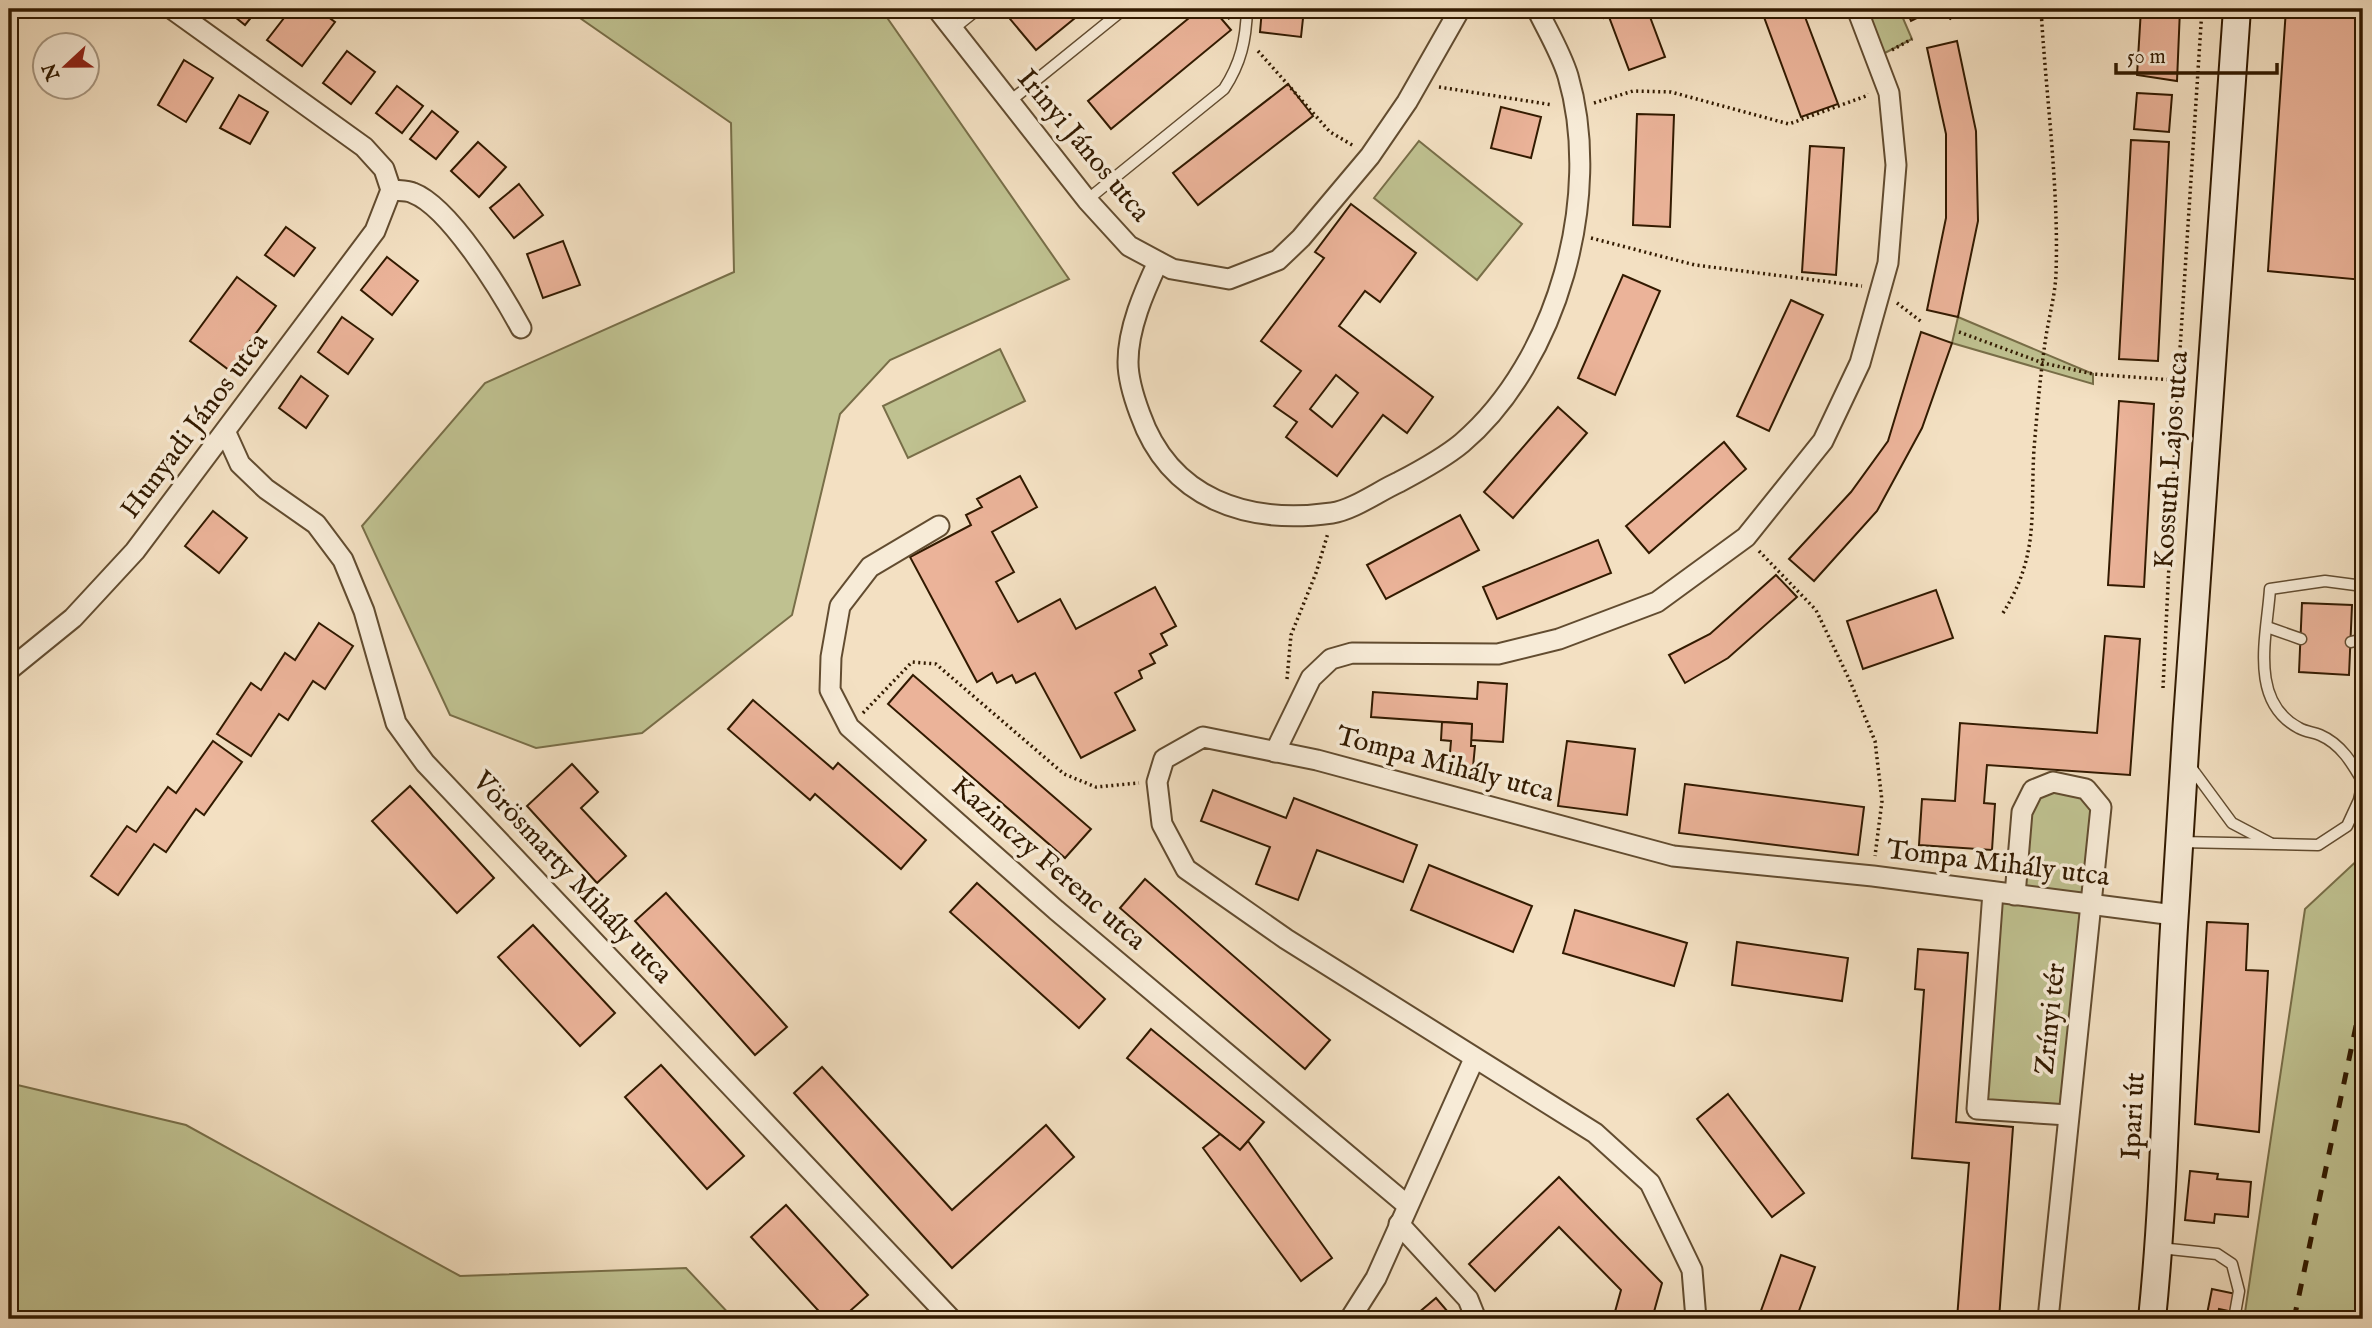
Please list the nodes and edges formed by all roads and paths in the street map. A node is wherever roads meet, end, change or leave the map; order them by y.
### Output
1 (172, 9) edge
2 (937, 9) edge
3 (978, 9) edge
4 (1124, 9) edge
5 (1222, 9) edge
6 (1247, 9) edge
7 (1460, 9) edge
8 (1537, 9) edge
9 (1857, 9) edge
10 (1961, 9) edge
11 (2041, 9) edge
12 (2202, 9) edge
13 (2237, 9) edge
14 (1949, 19) dead end
15 (953, 29) junction
16 (1246, 40) junction
17 (1877, 57) junction
18 (1418, 83) junction
19 (1531, 102) dead end
20 (1008, 103) junction
21 (1574, 109) junction
22 (1370, 156) junction
23 (391, 190) junction
24 (1087, 200) junction
25 (1575, 233) junction
26 (1158, 262) junction
27 (1881, 290) junction
28 (1923, 323) dead end
29 (521, 328) dead end
30 (1959, 332) dead end
31 (2043, 363) junction
32 (2178, 380) junction
33 (2209, 383) junction
34 (226, 433) junction
35 (1334, 513) junction
36 (939, 526) dead end
37 (1746, 537) junction
38 (2363, 586) edge
39 (2003, 613) dead end
40 (2267, 627) junction
41 (2301, 639) dead end
42 (2363, 639) edge
43 (2351, 642) dead end
44 (9, 670) edge
45 (1287, 682) dead end
46 (2163, 694) dead end
47 (849, 727) junction
48 (1275, 752) junction
49 (2184, 757) junction
50 (1157, 782) junction
51 (2179, 841) junction
52 (2277, 846) junction
53 (1873, 876) junction
54 (1993, 892) junction
55 (2015, 895) junction
56 (2091, 904) junction
57 (2174, 915) junction
58 (1474, 1059) junction
59 (2068, 1115) junction
60 (1407, 1205) junction
61 (1399, 1224) junction
62 (2159, 1248) junction
63 (951, 1319) edge
64 (1350, 1319) edge
65 (1476, 1319) edge
66 (1696, 1319) edge
67 (2048, 1319) edge
68 (2152, 1319) edge
69 (2234, 1319) edge

1 - 23 street
2 - 15 street, Irinyi János utca
3 - 15 lane
4 - 20 lane
5 - 16 path
6 - 16 lane
7 - 18 street, Irinyi János utca
8 - 21 street
9 - 17 street
10 - 14 path
11 - 31 path
12 - 32 path
13 - 33 main road, Kossuth Lajos utca
15 - 20 street, Irinyi János utca
16 - 22 path
16 - 24 lane
17 - 21 path
17 - 27 street
18 - 19 path
18 - 22 street, Irinyi János utca
20 - 24 street, Irinyi János utca
21 - 25 street
22 - 26 street, Irinyi János utca
23 - 29 street
23 - 34 street, Hunyadi János utca
24 - 26 street, Irinyi János utca
25 - 27 path
25 - 35 street
26 - 35 street
27 - 28 path
27 - 37 street
30 - 31 path
31 - 32 path
31 - 39 path
32 - 33 path
32 - 46 path
33 - 49 main road, Kossuth Lajos utca
34 - 44 street, Hunyadi János utca
34 - 63 street, Vörösmarty Mihály utca
35 - 45 path
36 - 47 street, Kazinczy Ferenc utca
37 - 48 street
37 - 53 path
38 - 40 lane
40 - 41 lane
40 - 52 lane
42 - 43 lane
47 - 50 path
47 - 60 street, Kazinczy Ferenc utca
48 - 50 street, Tompa Mihály utca
48 - 53 street, Tompa Mihály utca
49 - 51 main road, Kossuth Lajos utca
49 - 52 lane
50 - 58 street
51 - 52 lane
51 - 57 main road, Kossuth Lajos utca
53 - 54 street, Tompa Mihály utca
54 - 55 street, Tompa Mihály utca
54 - 59 street, Zrínyi tér
55 - 56 street, Tompa Mihály utca
55 - 56 street, Zrínyi tér
56 - 57 street, Tompa Mihály utca
56 - 59 street, Zrínyi tér
57 - 62 main road, Ipari út
58 - 60 street
58 - 66 street
59 - 67 street
60 - 61 street
61 - 64 street
61 - 65 street
62 - 68 main road, Ipari út
62 - 69 lane

